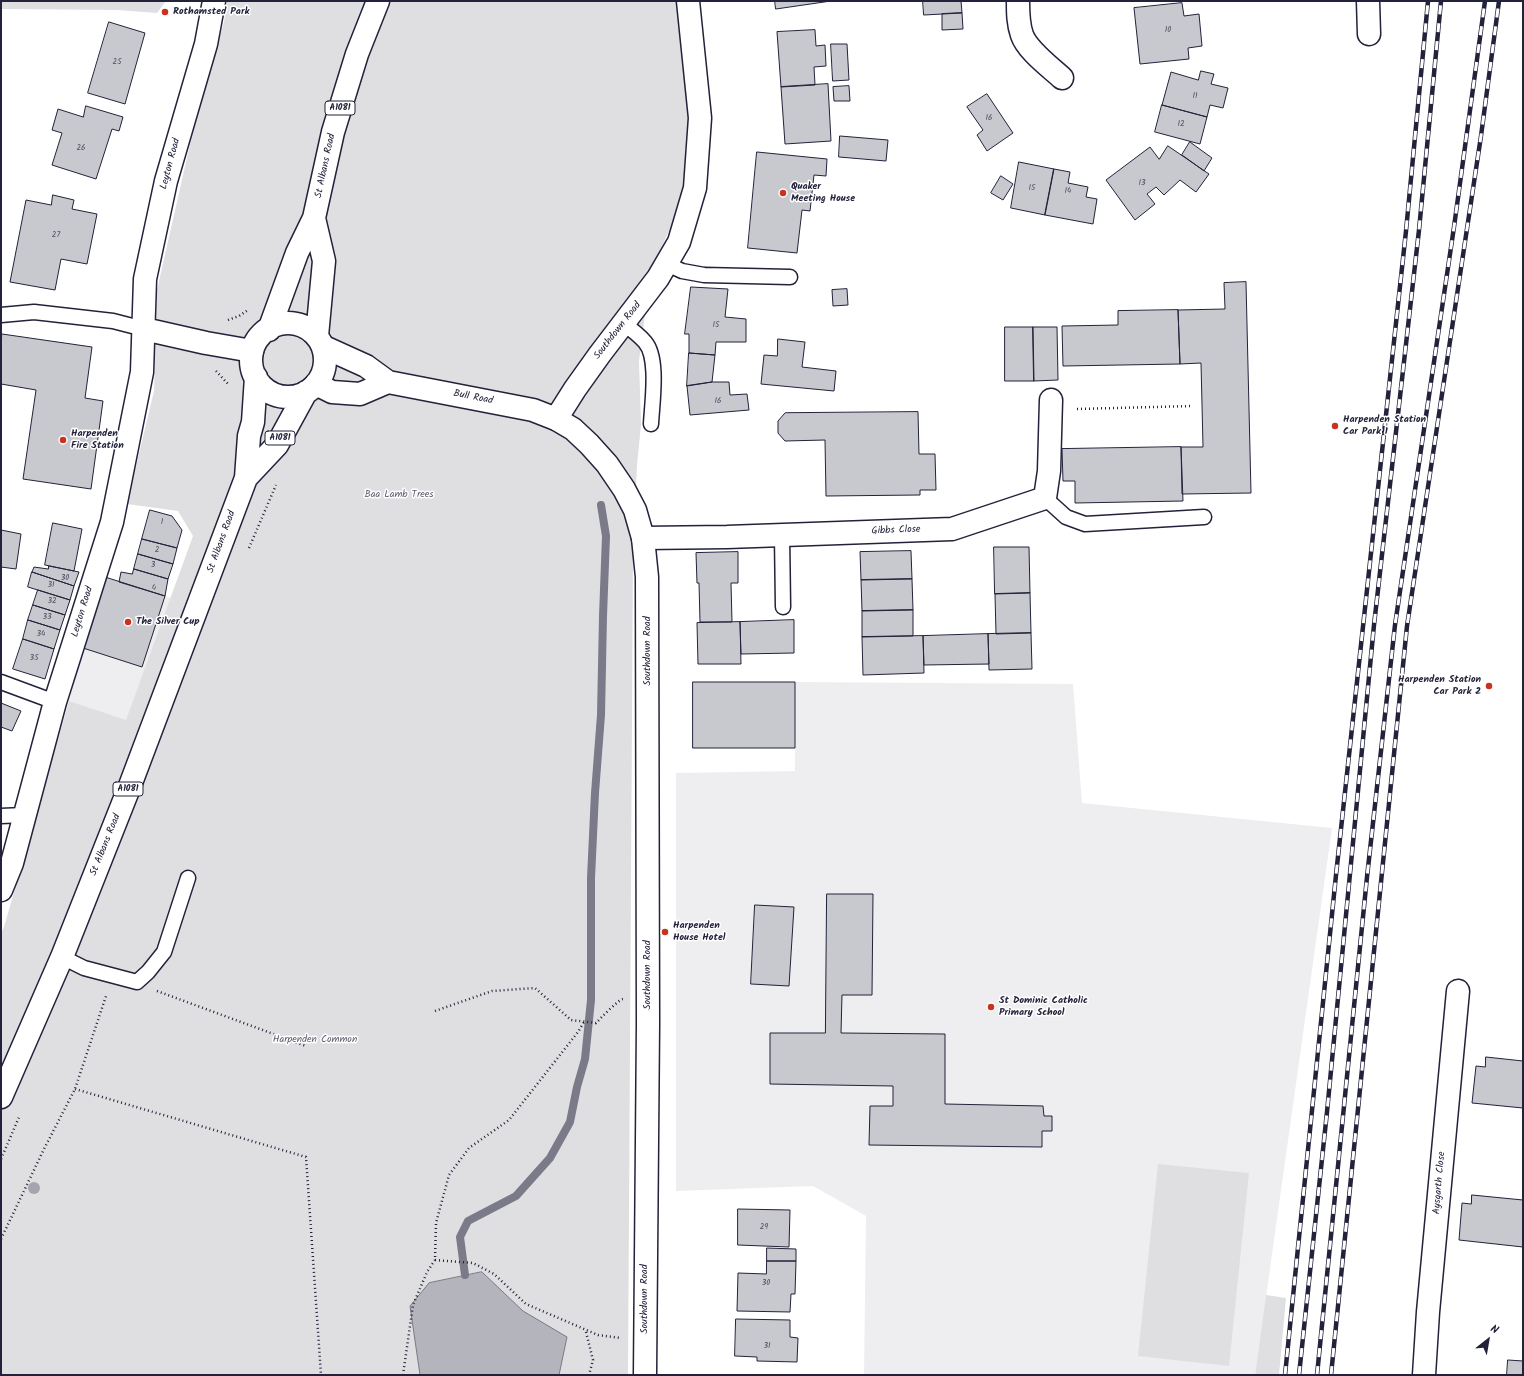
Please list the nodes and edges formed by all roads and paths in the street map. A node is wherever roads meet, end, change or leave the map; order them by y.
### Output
1 (214, 1) edge
2 (378, 1) edge
3 (688, 1) edge
4 (1018, 1) edge
5 (1368, 1) edge
6 (1369, 34) dead end
7 (1062, 78) dead end
8 (314, 218) junction
9 (667, 264) junction
10 (790, 277) dead end
11 (1, 315) edge
12 (624, 324) junction
13 (144, 330) junction
14 (269, 330) junction
15 (320, 341) junction
16 (252, 351) junction
17 (256, 377) junction
18 (388, 382) junction
19 (311, 388) junction
20 (1051, 405) joint
21 (1192, 406) dead end
22 (556, 419) junction
23 (651, 424) dead end
24 (246, 478) junction
25 (1045, 498) junction
26 (1204, 517) dead end
27 (782, 535) junction
28 (643, 538) junction
29 (783, 607) dead end
30 (1, 682) edge
31 (55, 702) junction
32 (24, 815) junction
33 (1, 816) edge
34 (188, 878) dead end
35 (1, 890) edge
36 (62, 957) junction
37 (109, 974) junction
38 (137, 982) junction
39 (1458, 991) dead end
40 (435, 1011) dead end
41 (584, 1022) junction
42 (596, 1023) dead end
43 (306, 1046) dead end
44 (75, 1089) junction
45 (1, 1097) edge
46 (1, 1239) edge
47 (435, 1260) junction
48 (586, 1331) junction
49 (645, 1342) junction
50 (321, 1375) edge
51 (403, 1375) edge
52 (590, 1375) edge
53 (645, 1375) edge
54 (1424, 1375) edge

1 - 13 street, Leyton Road
2 - 8 street, St Albans Road / A1081
3 - 9 street, Southdown Road
4 - 7 street
5 - 6 street
8 - 14 street, St Albans Road / A1081
8 - 15 street, St Albans Road / A1081
9 - 10 lane
9 - 12 street, Southdown Road
11 - 13 lane
12 - 22 street, Southdown Road
12 - 23 lane
13 - 16 street
13 - 31 street, Leyton Road
14 - 15 street
14 - 16 street, St Albans Road / A1081
15 - 18 street, Bull Road
15 - 19 street, St Albans Road / A1081
16 - 17 street, St Albans Road / A1081
17 - 19 street, St Albans Road / A1081
17 - 24 street, St Albans Road / A1081
18 - 19 street
18 - 22 street, Bull Road
19 - 24 street, St Albans Road / A1081
20 - 21 path
20 - 25 street
22 - 28 street, Southdown Road
24 - 36 street, St Albans Road / A1081
25 - 26 lane
25 - 27 street, Gibbs Close
27 - 28 street, Gibbs Close
27 - 29 lane
28 - 49 street, Southdown Road
30 - 31 lane
31 - 32 street, Leyton Road
32 - 33 lane
32 - 35 street, Leyton Road
34 - 38 lane
36 - 37 lane
36 - 45 street, St Albans Road / A1081
37 - 38 lane
37 - 44 path
38 - 43 path
39 - 54 street, Aysgarth Close
40 - 41 path
41 - 42 path
41 - 47 path
44 - 46 path
44 - 50 path
47 - 48 path
47 - 51 path
48 - 49 path
48 - 52 path
49 - 53 street, Southdown Road

